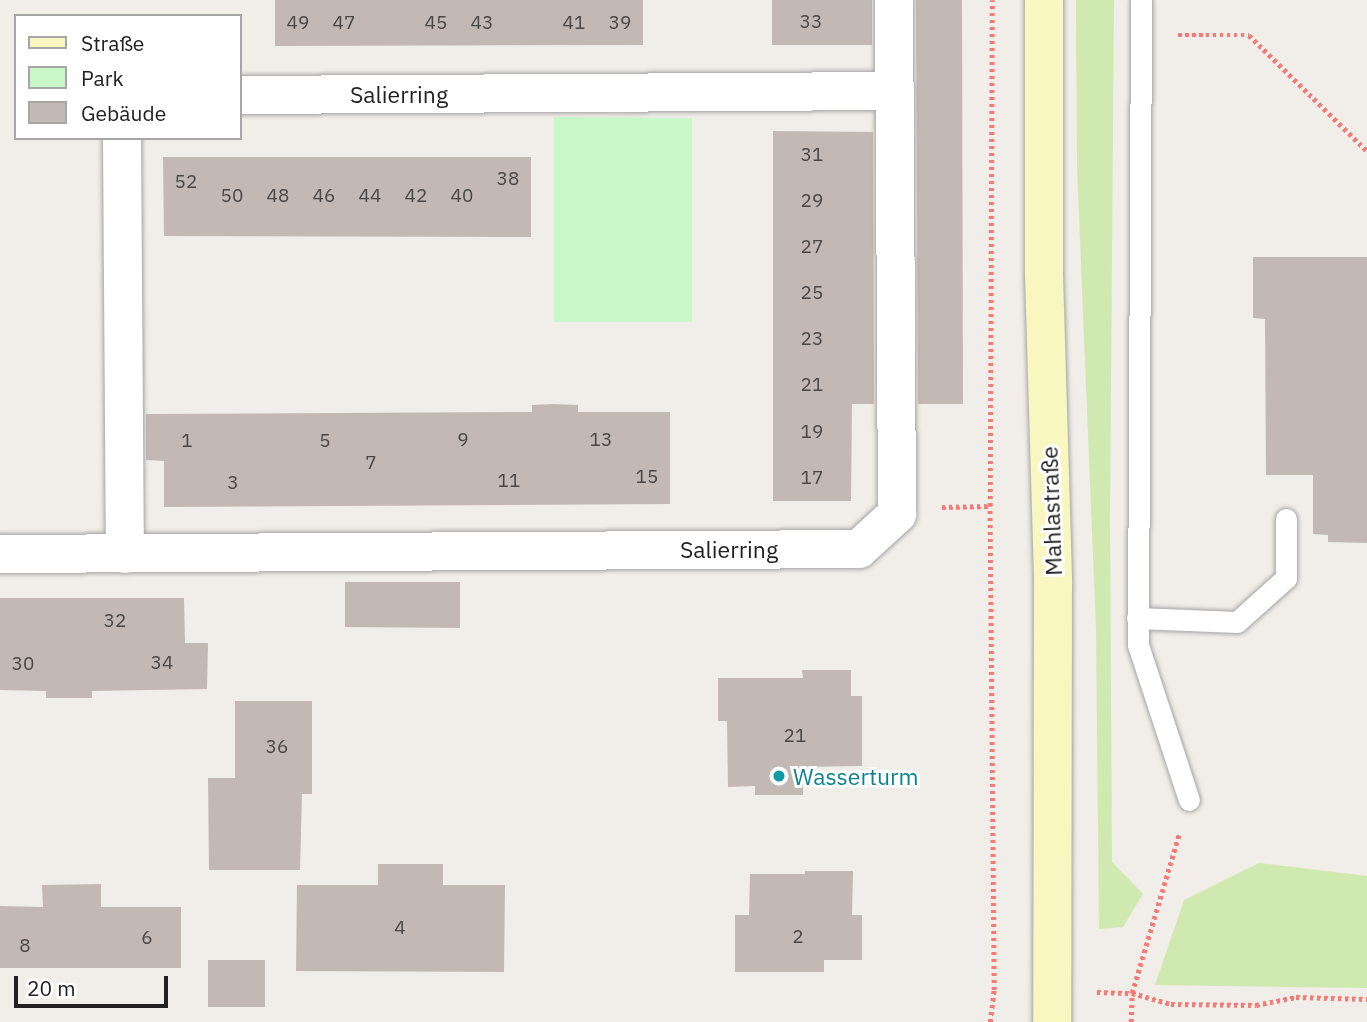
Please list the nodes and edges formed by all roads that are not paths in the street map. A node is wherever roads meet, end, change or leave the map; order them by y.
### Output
1 (894, 0) edge
2 (1044, 0) edge
3 (1140, 0) edge
4 (893, 92) junction
5 (242, 94) edge
6 (122, 140) edge
7 (1286, 519) dead end
8 (0, 554) edge
9 (125, 554) junction
10 (1137, 618) junction
11 (1189, 800) road end
12 (1052, 1022) edge

1 - 4 street, Salierring
2 - 12 street, Mahlastraße
3 - 10 lane
4 - 5 street, Salierring
4 - 9 street, Salierring
6 - 9 street
7 - 10 lane
8 - 9 street, Salierring
10 - 11 lane

